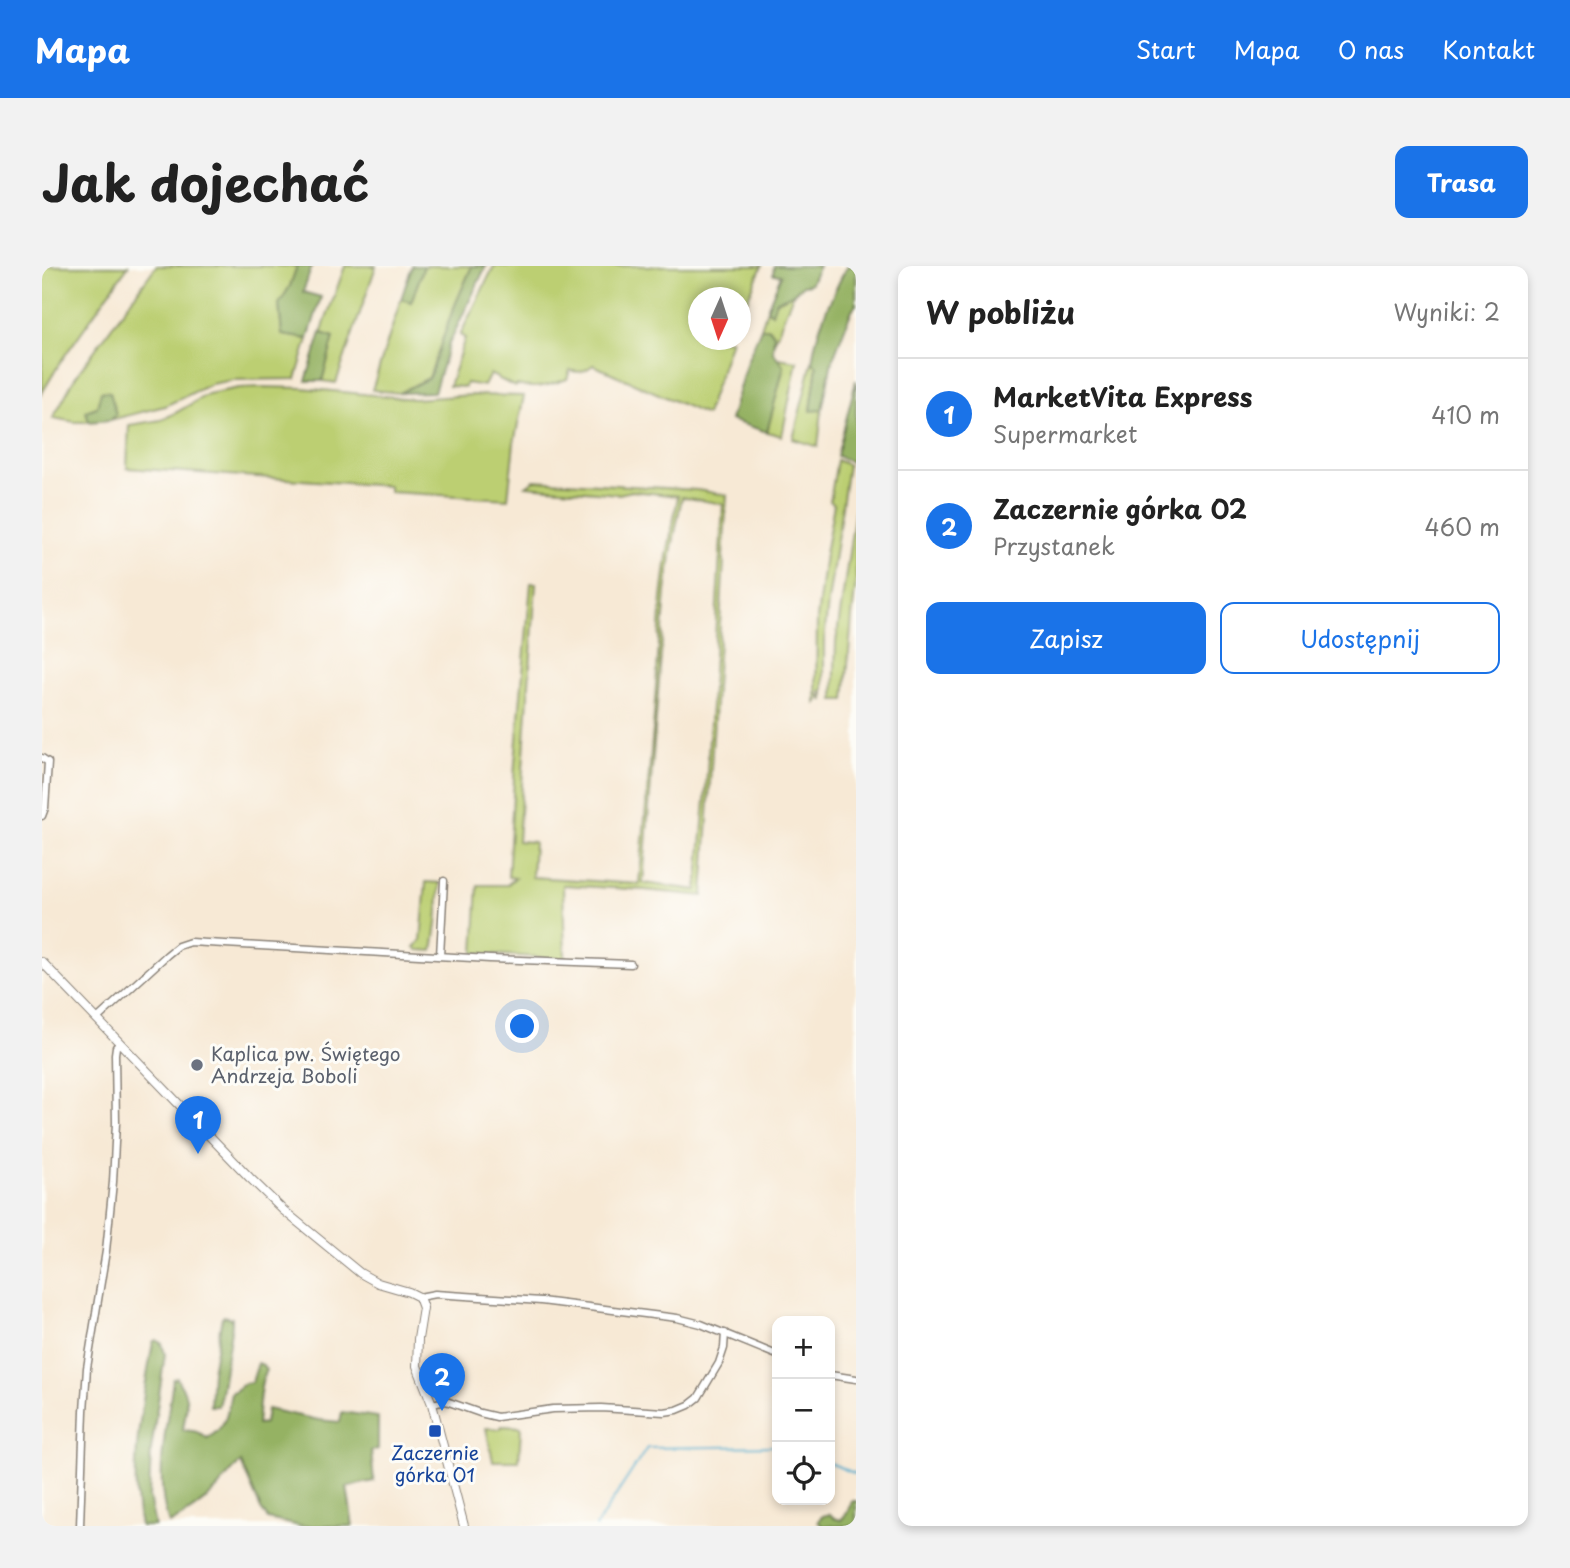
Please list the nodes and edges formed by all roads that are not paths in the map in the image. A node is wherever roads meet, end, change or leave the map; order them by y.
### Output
1 (42, 758) edge
2 (44, 779) edge
3 (42, 816) edge
4 (444, 881) dead end
5 (440, 956) junction
6 (42, 962) edge
7 (631, 964) dead end
8 (97, 1020) junction
9 (120, 1043) junction
10 (419, 1297) junction
11 (725, 1334) junction
12 (772, 1353) edge
13 (835, 1377) edge
14 (856, 1379) edge
15 (432, 1404) junction
16 (80, 1526) edge
17 (464, 1526) edge

1 - 2 street
2 - 3 street
4 - 5 street
5 - 7 street
5 - 8 street
6 - 8 street
8 - 9 street
9 - 10 street
9 - 16 street
10 - 11 street
10 - 15 street
11 - 12 street
11 - 15 street
13 - 14 street
15 - 17 street

